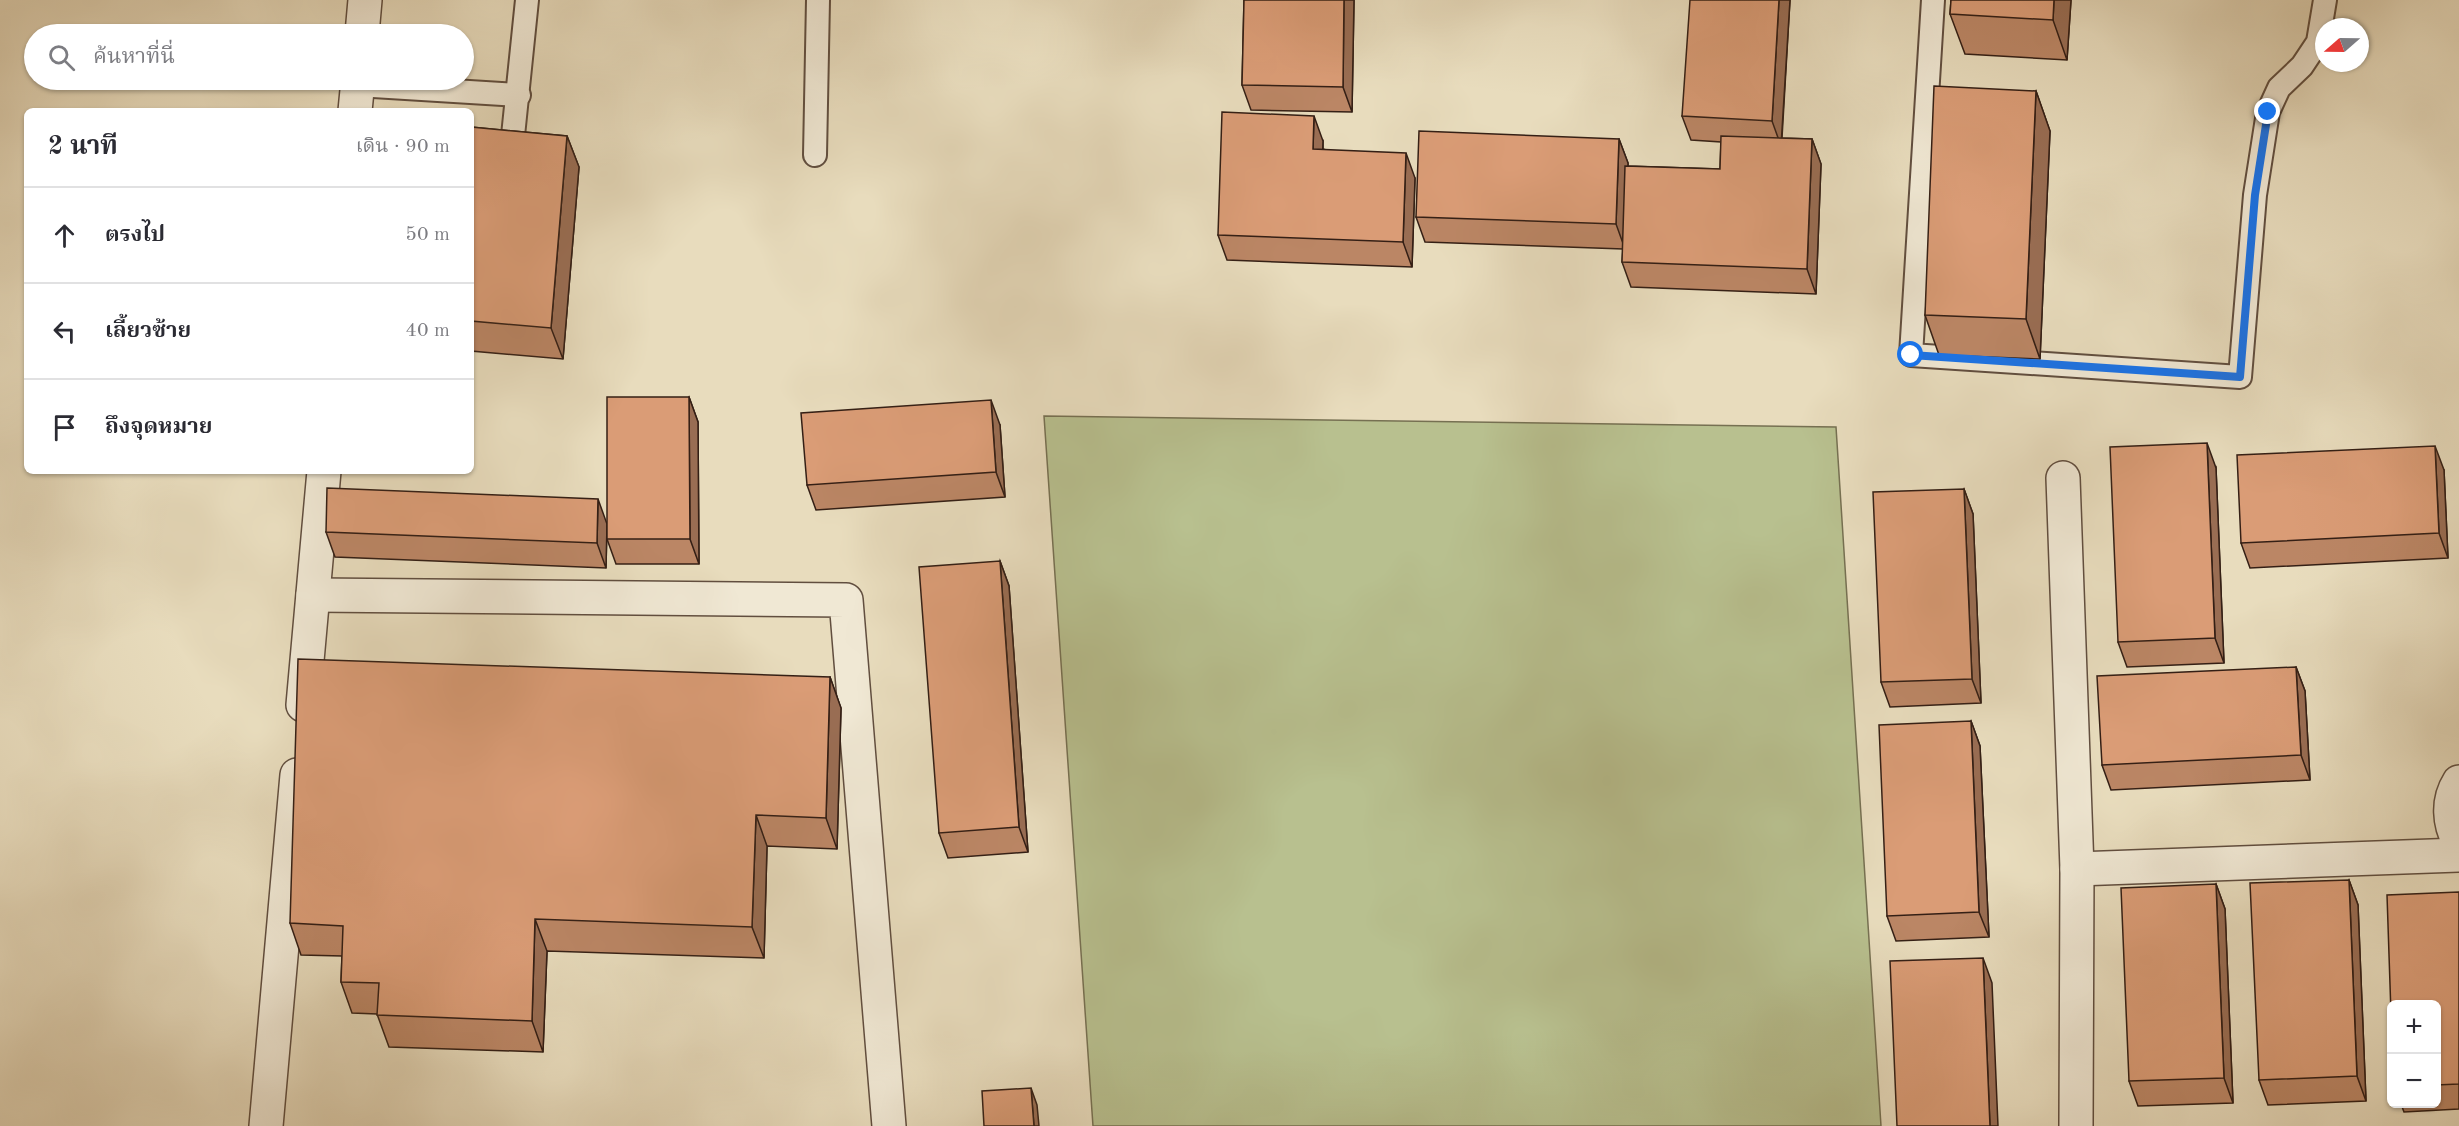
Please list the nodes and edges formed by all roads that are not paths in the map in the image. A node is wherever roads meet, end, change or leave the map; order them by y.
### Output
1 (365, 0) edge
2 (527, 0) edge
3 (818, 0) edge
4 (1933, 0) edge
5 (2325, 0) edge
6 (363, 24) edge
7 (357, 92) edge
8 (519, 94) junction
9 (512, 155) edge
10 (815, 155) dead end
11 (324, 474) edge
12 (2063, 478) dead end
13 (313, 595) junction
14 (2459, 782) edge
15 (2459, 842) edge
16 (2459, 855) edge
17 (2077, 869) junction
18 (266, 1126) edge
19 (889, 1126) edge
20 (2076, 1126) edge

1 - 6 street
2 - 8 lane
3 - 10 lane
4 - 5 lane
7 - 8 lane
8 - 9 lane
11 - 13 street
12 - 17 street
13 - 18 street
13 - 19 street
14 - 15 street
16 - 17 street
17 - 20 street

